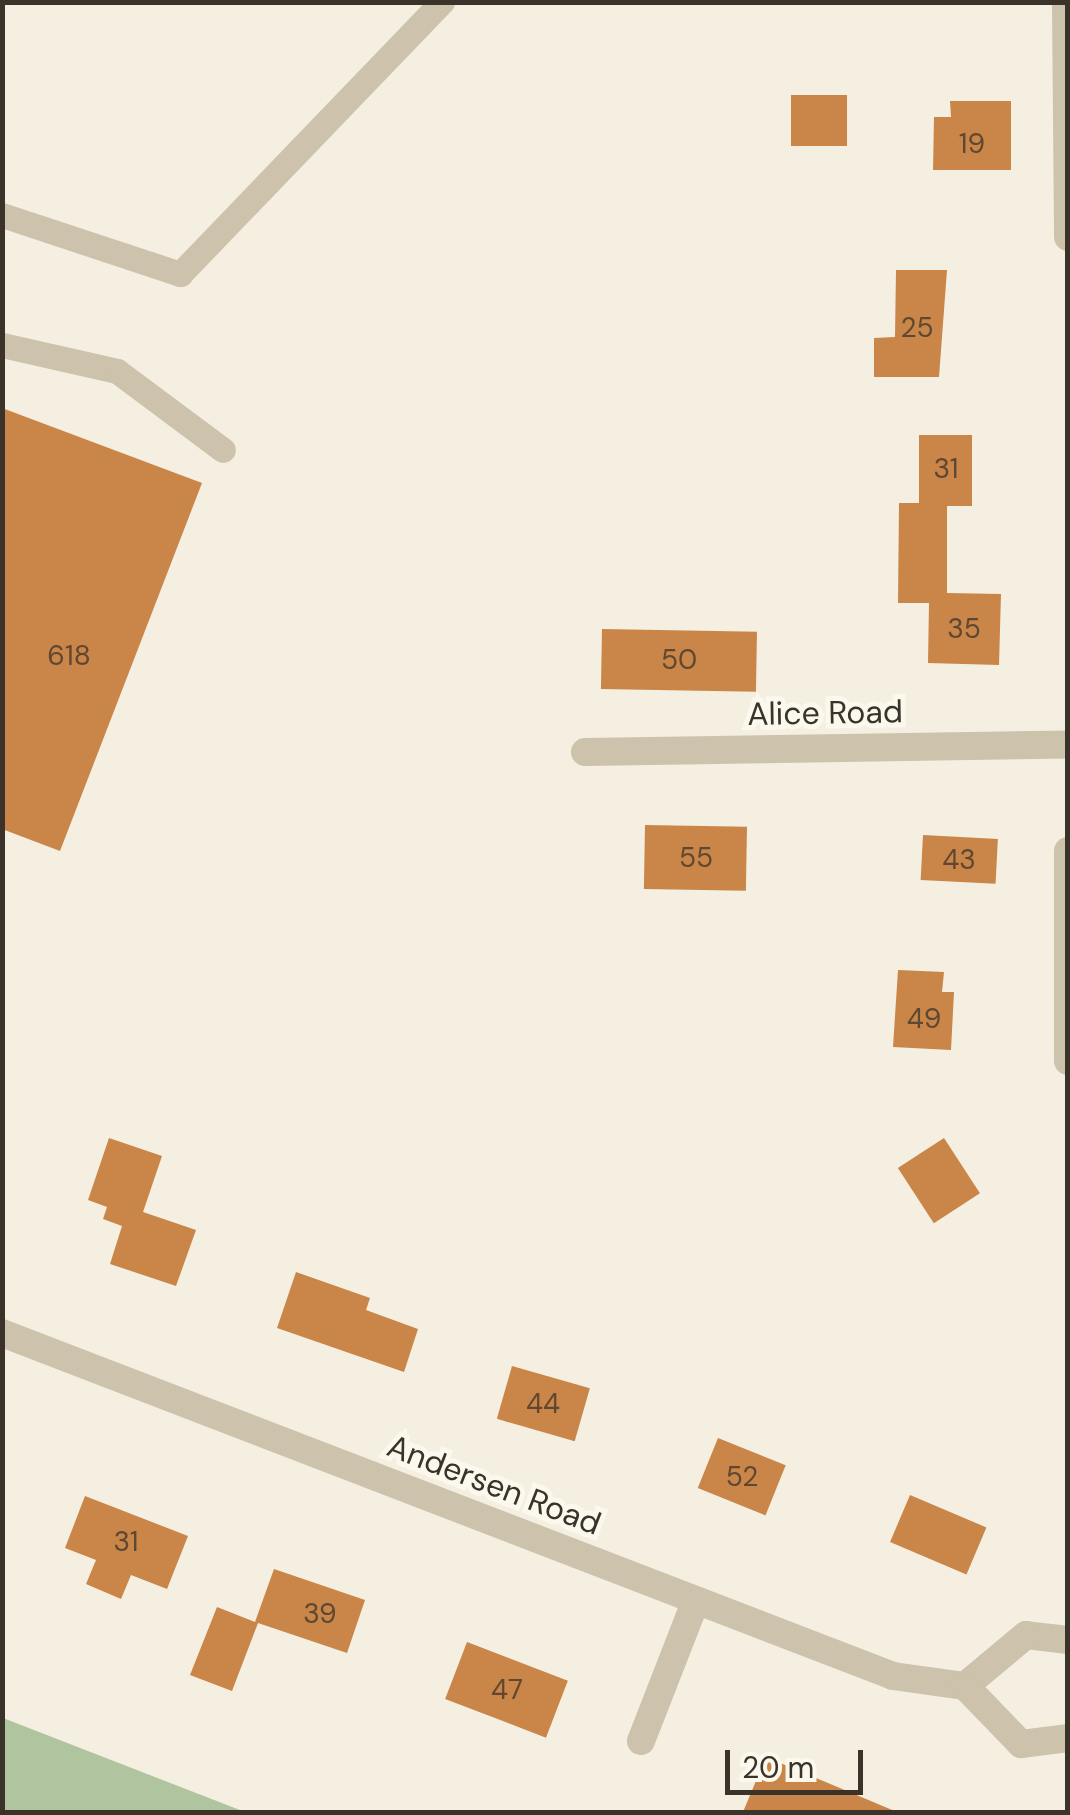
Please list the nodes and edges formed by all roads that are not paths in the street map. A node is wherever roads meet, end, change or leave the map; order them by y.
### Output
1 (442, 2) edge
2 (1066, 2) edge
3 (2, 214) edge
4 (1068, 237) edge
5 (2, 344) edge
6 (222, 450) dead end
7 (1068, 744) edge
8 (584, 752) dead end
9 (1068, 851) edge
10 (1068, 1061) edge
11 (2, 1333) edge
12 (696, 1600) junction
13 (1068, 1640) edge
14 (965, 1686) junction
15 (1068, 1738) edge
16 (642, 1741) dead end

1 - 3 lane
2 - 4 street
5 - 6 lane
7 - 8 street, Alice Road
9 - 10 street
11 - 12 street, Andersen Road
12 - 14 street, Andersen Road
12 - 16 street
13 - 14 street
14 - 15 street

